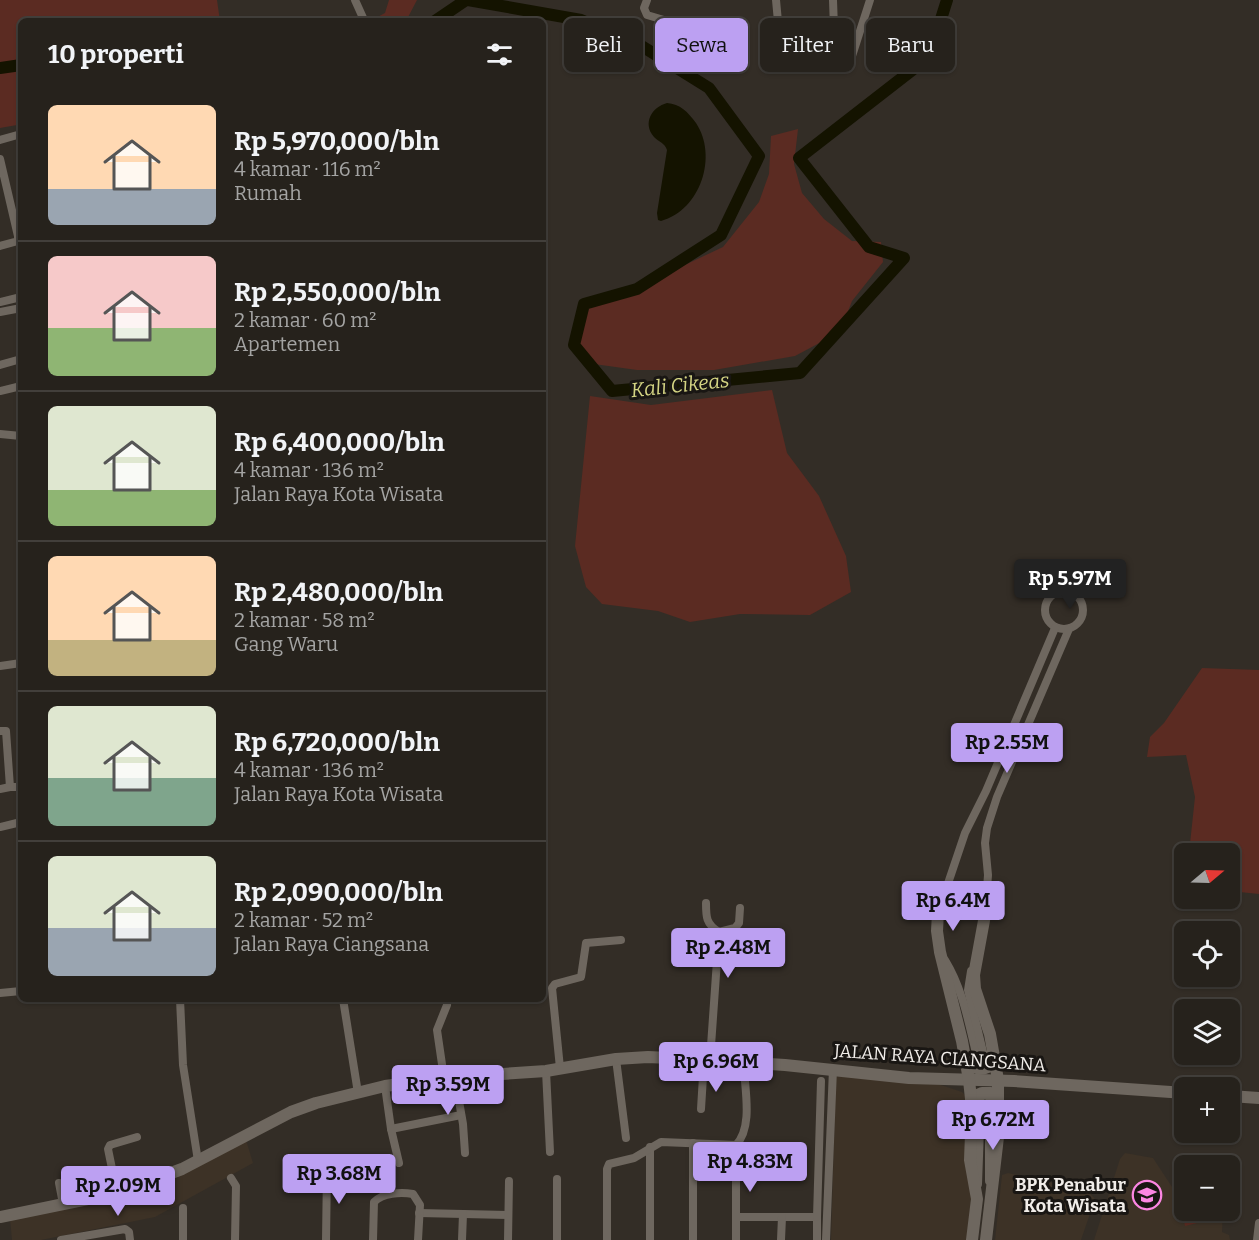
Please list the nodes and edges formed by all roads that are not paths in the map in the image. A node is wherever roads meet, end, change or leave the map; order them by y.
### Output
1 (355, 0) edge
2 (647, 0) edge
3 (776, 0) edge
4 (833, 0) edge
5 (870, 0) edge
6 (363, 18) edge
7 (657, 18) edge
8 (778, 18) edge
9 (18, 135) edge
10 (0, 140) edge
11 (0, 159) edge
12 (0, 246) edge
13 (18, 298) edge
14 (0, 302) edge
15 (18, 310) edge
16 (0, 312) edge
17 (18, 360) edge
18 (0, 365) edge
19 (18, 387) edge
20 (0, 392) edge
21 (0, 434) edge
22 (18, 436) edge
23 (1055, 628) junction
24 (1069, 629) junction
25 (18, 663) edge
26 (0, 666) edge
27 (0, 731) edge
28 (10, 787) junction
29 (18, 787) edge
30 (0, 789) edge
31 (18, 823) edge
32 (0, 827) edge
33 (706, 903) dead end
34 (943, 906) junction
35 (740, 908) dead end
36 (982, 913) junction
37 (718, 932) junction
38 (621, 940) dead end
39 (18, 991) edge
40 (0, 993) edge
41 (180, 1002) edge
42 (343, 1002) edge
43 (447, 1005) dead end
44 (616, 1059) junction
45 (707, 1060) junction
46 (981, 1062) junction
47 (560, 1068) junction
48 (744, 1068) dead end
49 (833, 1070) junction
50 (546, 1071) junction
51 (450, 1078) junction
52 (969, 1080) junction
53 (998, 1080) junction
54 (821, 1081) dead end
55 (385, 1086) junction
56 (1174, 1092) edge
57 (358, 1093) junction
58 (1240, 1097) edge
59 (1259, 1098) edge
60 (985, 1100) junction
61 (701, 1109) dead end
62 (461, 1116) junction
63 (392, 1129) junction
64 (137, 1137) dead end
65 (626, 1138) dead end
66 (693, 1143) junction
67 (736, 1145) junction
68 (650, 1147) junction
69 (550, 1152) dead end
70 (465, 1153) dead end
71 (198, 1161) junction
72 (399, 1162) dead end
73 (327, 1169) dead end
74 (231, 1178) dead end
75 (557, 1179) dead end
76 (509, 1181) dead end
77 (59, 1183) dead end
78 (117, 1193) junction
79 (63, 1204) junction
80 (183, 1208) dead end
81 (419, 1213) junction
82 (463, 1214) junction
83 (508, 1215) junction
84 (0, 1217) edge
85 (736, 1217) junction
86 (782, 1217) junction
87 (817, 1217) junction
88 (1259, 1223) edge
89 (80, 1239) edge
90 (61, 1240) edge
91 (130, 1240) edge
92 (183, 1240) edge
93 (235, 1240) edge
94 (326, 1240) edge
95 (373, 1240) edge
96 (418, 1240) edge
97 (462, 1240) edge
98 (508, 1240) edge
99 (556, 1240) edge
100 (607, 1240) edge
101 (650, 1240) edge
102 (693, 1240) edge
103 (736, 1240) edge
104 (781, 1240) edge
105 (817, 1240) edge
106 (826, 1240) edge
107 (972, 1240) edge
108 (986, 1240) edge
109 (1257, 1240) edge

1 - 6 street
2 - 7 street
3 - 8 street
4 - 5 street
9 - 10 street
11 - 12 street
13 - 14 street
15 - 16 street
17 - 18 street
19 - 20 street
21 - 22 street
23 - 24 street
23 - 24 street
23 - 34 street
24 - 36 street
25 - 26 street
27 - 28 street
28 - 29 street
28 - 30 street
31 - 32 street
33 - 37 street
34 - 36 main road
34 - 46 main road
35 - 37 street
36 - 46 main road
37 - 45 street
38 - 47 street
39 - 40 street
41 - 71 street
42 - 57 street
43 - 51 street
44 - 45 main road, JALAN RAYA CIANGSANA
44 - 47 main road, JALAN RAYA CIANGSANA
44 - 65 street
45 - 49 main road, JALAN RAYA CIANGSANA
45 - 61 street
46 - 52 main road
46 - 53 main road
47 - 50 main road, JALAN RAYA CIANGSANA
48 - 67 street
49 - 52 main road, JALAN RAYA CIANGSANA
49 - 106 street
50 - 51 main road, JALAN RAYA CIANGSANA
50 - 69 street
51 - 55 main road, JALAN RAYA CIANGSANA
51 - 62 street
52 - 53 main road, JALAN RAYA CIANGSANA
52 - 60 main road
53 - 56 main road, JALAN RAYA CIANGSANA
53 - 60 main road
54 - 87 street
55 - 57 main road, JALAN RAYA CIANGSANA
55 - 63 street
57 - 71 main road, JALAN RAYA CIANGSANA
58 - 59 main road
60 - 107 main road
60 - 108 main road
62 - 63 street
62 - 70 street
63 - 72 street
64 - 78 street
66 - 67 street
66 - 68 street
66 - 102 street
67 - 85 street
68 - 100 street
68 - 101 street
71 - 78 main road, JALAN RAYA CIANGSANA
73 - 94 street
74 - 93 street
75 - 99 street
76 - 83 street
77 - 79 street
78 - 79 main road, JALAN RAYA CIANGSANA
79 - 84 main road, JALAN RAYA CIANGSANA
80 - 92 street
81 - 82 street
81 - 95 street
81 - 96 street
82 - 83 street
82 - 97 street
83 - 98 street
85 - 86 street
85 - 103 street
86 - 87 street
86 - 104 street
87 - 105 street
88 - 109 street
89 - 90 street
89 - 91 street

